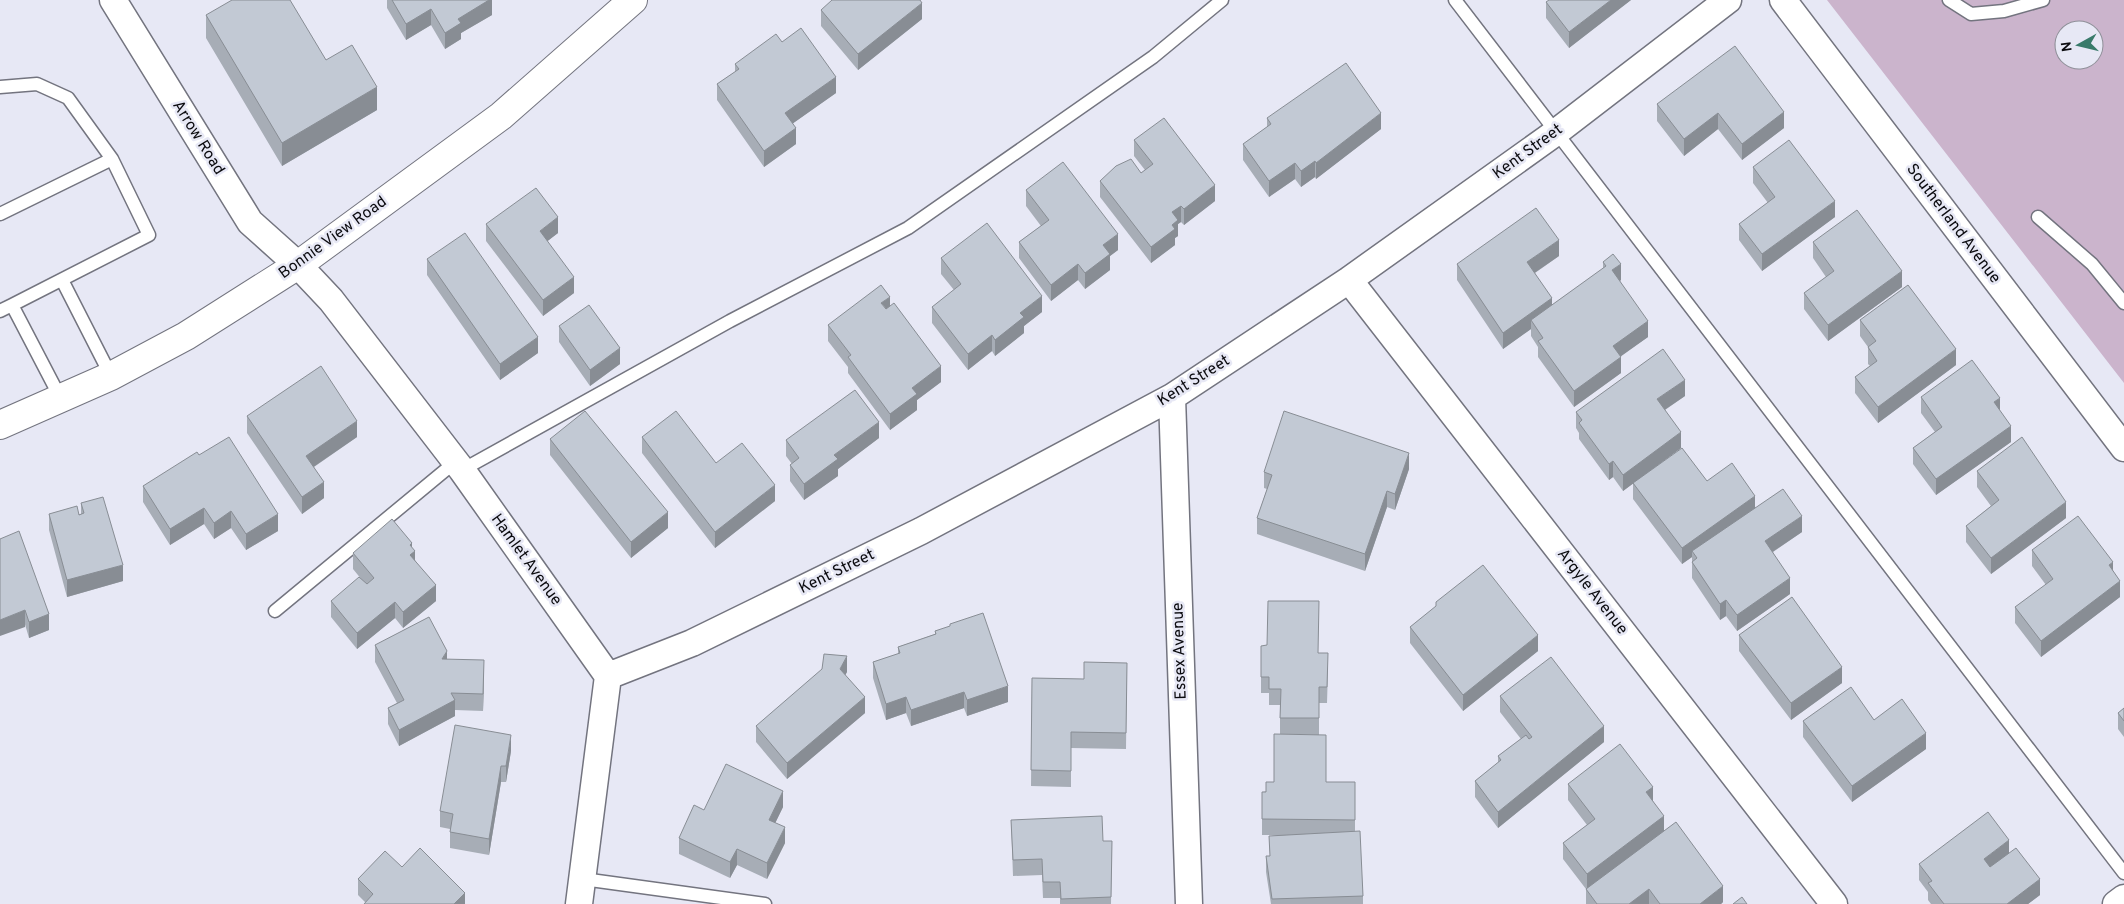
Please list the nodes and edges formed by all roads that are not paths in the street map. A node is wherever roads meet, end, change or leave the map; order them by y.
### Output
1 (113, 0) edge
2 (633, 0) edge
3 (1222, 0) edge
4 (1455, 0) edge
5 (1728, 0) edge
6 (1783, 0) edge
7 (1950, 0) edge
8 (2043, 0) edge
9 (0, 87) edge
10 (1555, 133) junction
11 (112, 160) junction
12 (0, 214) edge
13 (2038, 217) dead end
14 (298, 265) junction
15 (62, 280) junction
16 (1349, 280) junction
17 (2124, 303) edge
18 (12, 305) junction
19 (0, 311) edge
20 (110, 376) junction
21 (1172, 397) junction
22 (61, 400) junction
23 (0, 425) edge
24 (2124, 448) edge
25 (458, 466) junction
26 (275, 612) dead end
27 (608, 676) junction
28 (2124, 873) edge
29 (581, 892) edge
30 (2124, 898) edge
31 (765, 904) edge
32 (1189, 904) edge
33 (1834, 904) edge
34 (2116, 904) edge

1 - 14 street, Arrow Road
2 - 14 street, Bonnie View Road
3 - 25 lane
4 - 10 lane
5 - 10 street, Kent Street
6 - 24 street, Southerland Avenue
7 - 8 lane
9 - 11 lane
10 - 16 street, Kent Street
10 - 28 lane
11 - 12 lane
11 - 15 lane
13 - 17 lane
14 - 20 street, Bonnie View Road
14 - 25 street, Hamlet Avenue
15 - 18 lane
15 - 20 lane
16 - 21 street, Kent Street
16 - 33 street, Argyle Avenue
18 - 19 lane
18 - 22 lane
20 - 22 street, Bonnie View Road
21 - 27 street, Kent Street
21 - 32 street, Essex Avenue
22 - 23 street, Bonnie View Road
25 - 26 lane
25 - 27 street, Hamlet Avenue
27 - 29 street
29 - 31 lane
30 - 34 street

